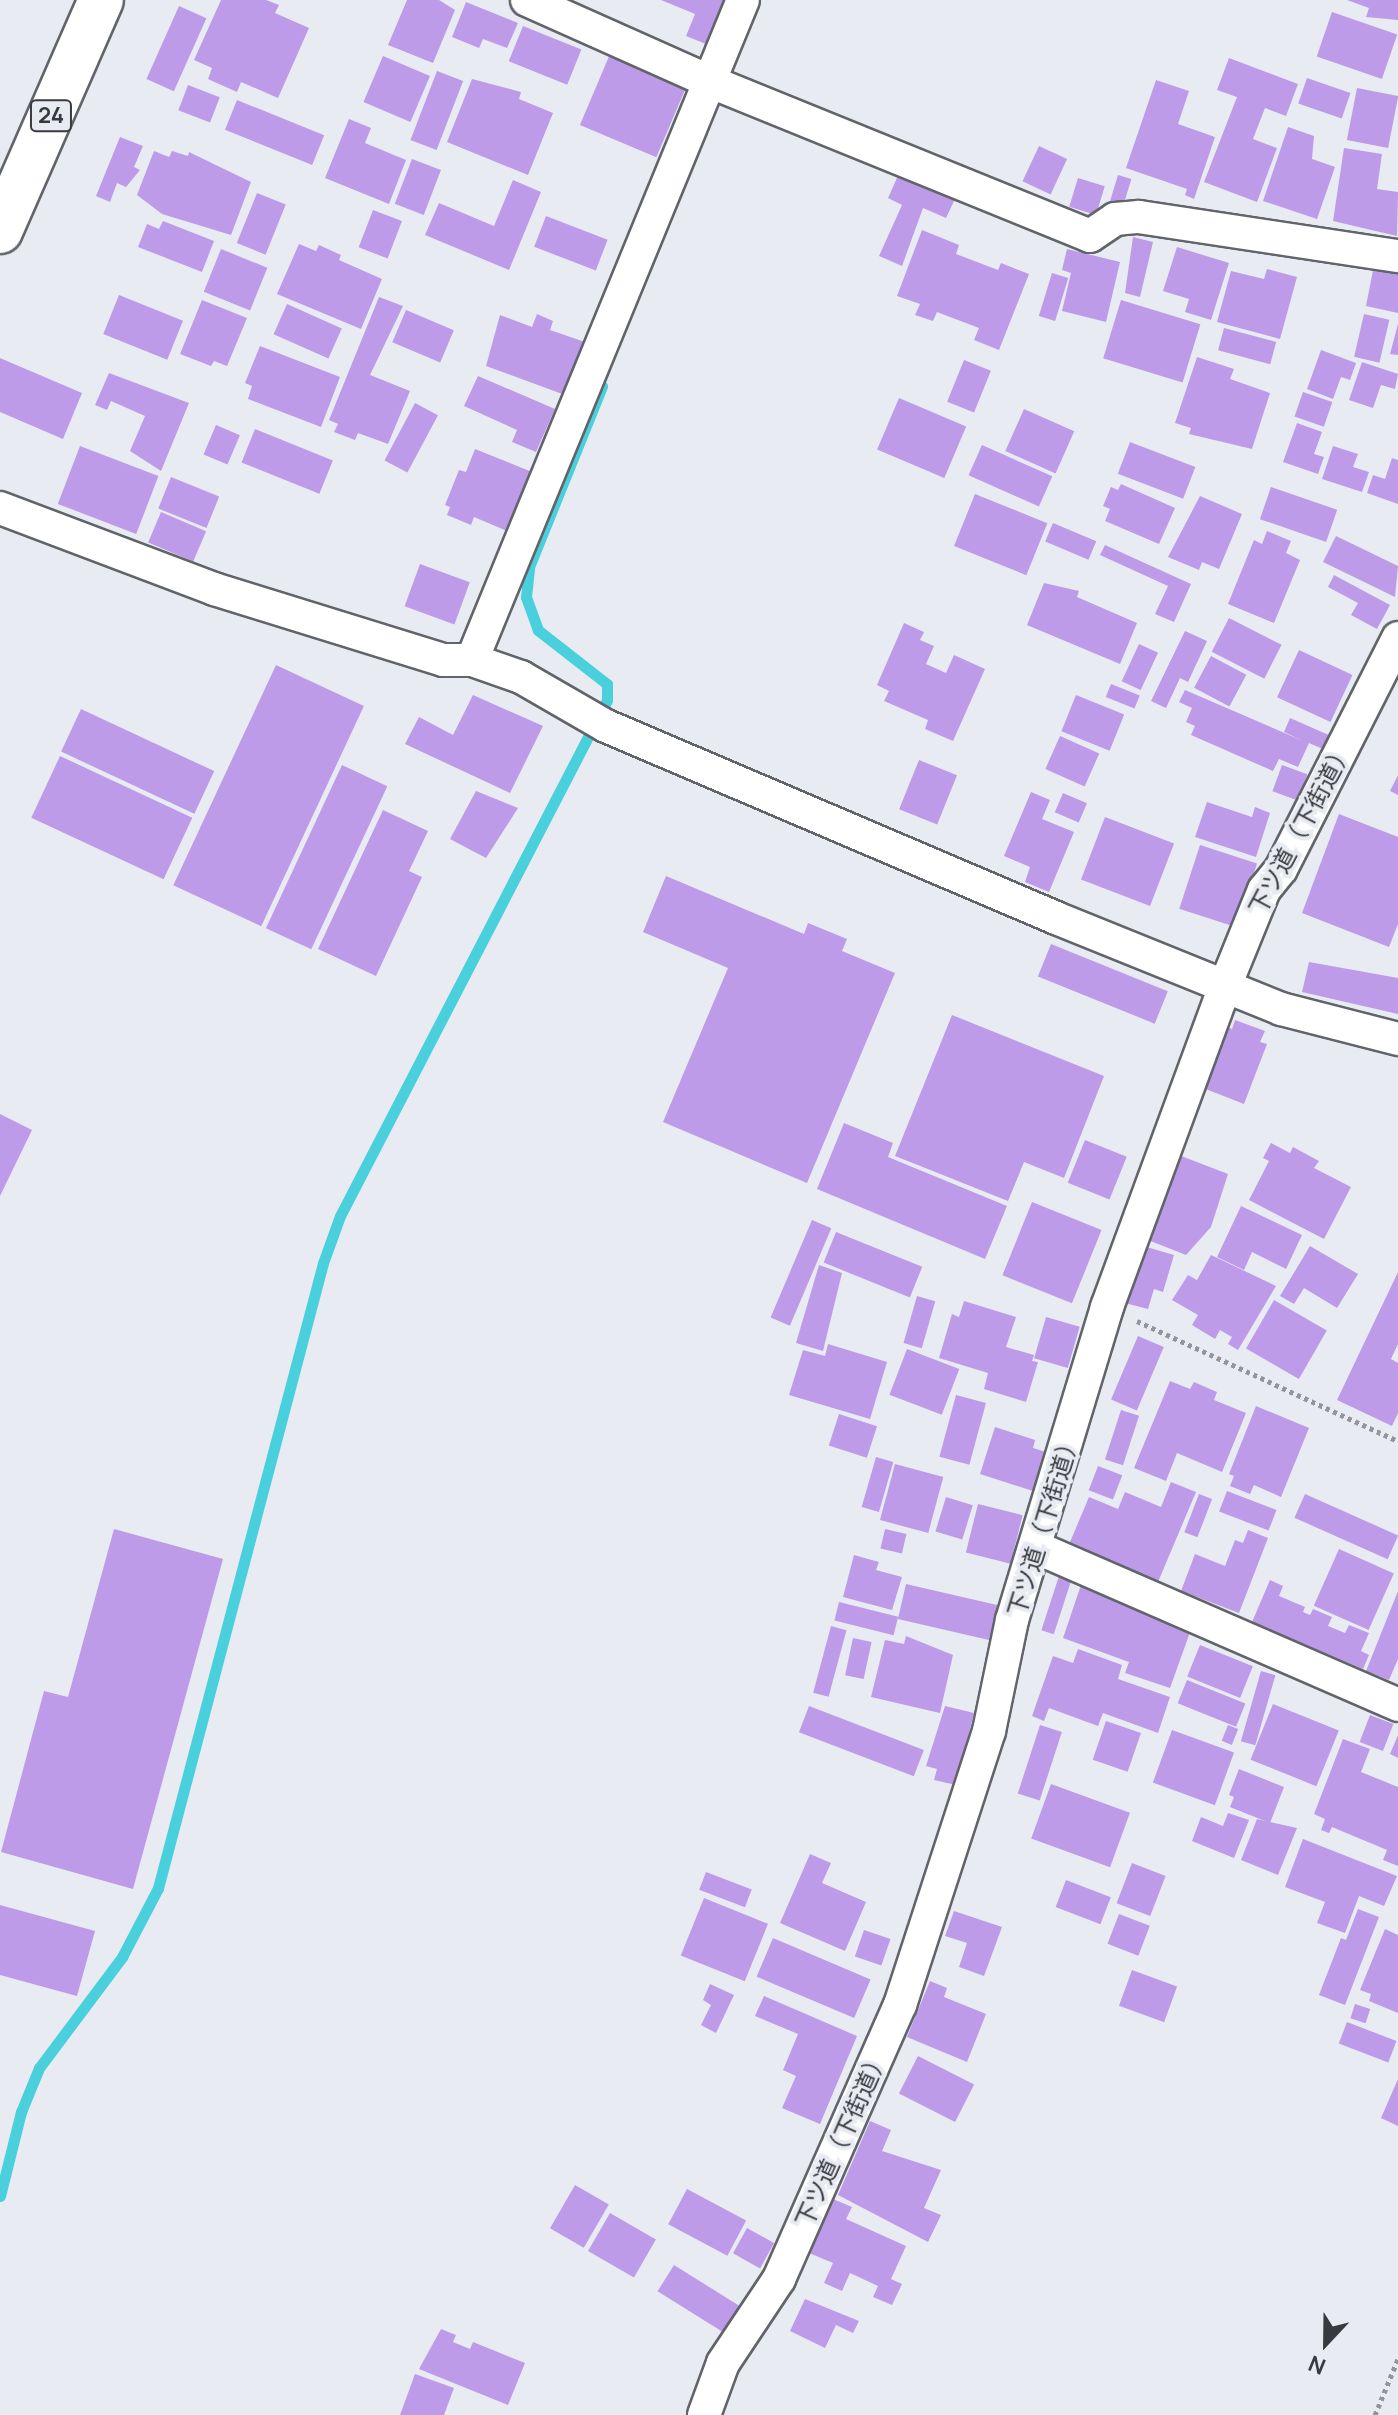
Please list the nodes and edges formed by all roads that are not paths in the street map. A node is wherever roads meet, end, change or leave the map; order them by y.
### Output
1 (101, 0) edge
2 (527, 0) edge
3 (743, 0) edge
4 (725, 87) junction
5 (0, 231) edge
6 (1398, 256) edge
7 (0, 508) edge
8 (1398, 638) edge
9 (472, 660) junction
10 (1225, 986) junction
11 (1398, 1039) edge
12 (1035, 1547) junction
13 (1398, 1705) edge
14 (704, 2415) edge

1 - 5 highway, 24
2 - 4 street
3 - 4 street
4 - 6 street
4 - 9 street
7 - 9 street
8 - 10 street, 下ツ道（下街道）
9 - 10 street
10 - 11 street
10 - 12 street, 下ツ道（下街道）
12 - 13 street
12 - 14 street, 下ツ道（下街道）

